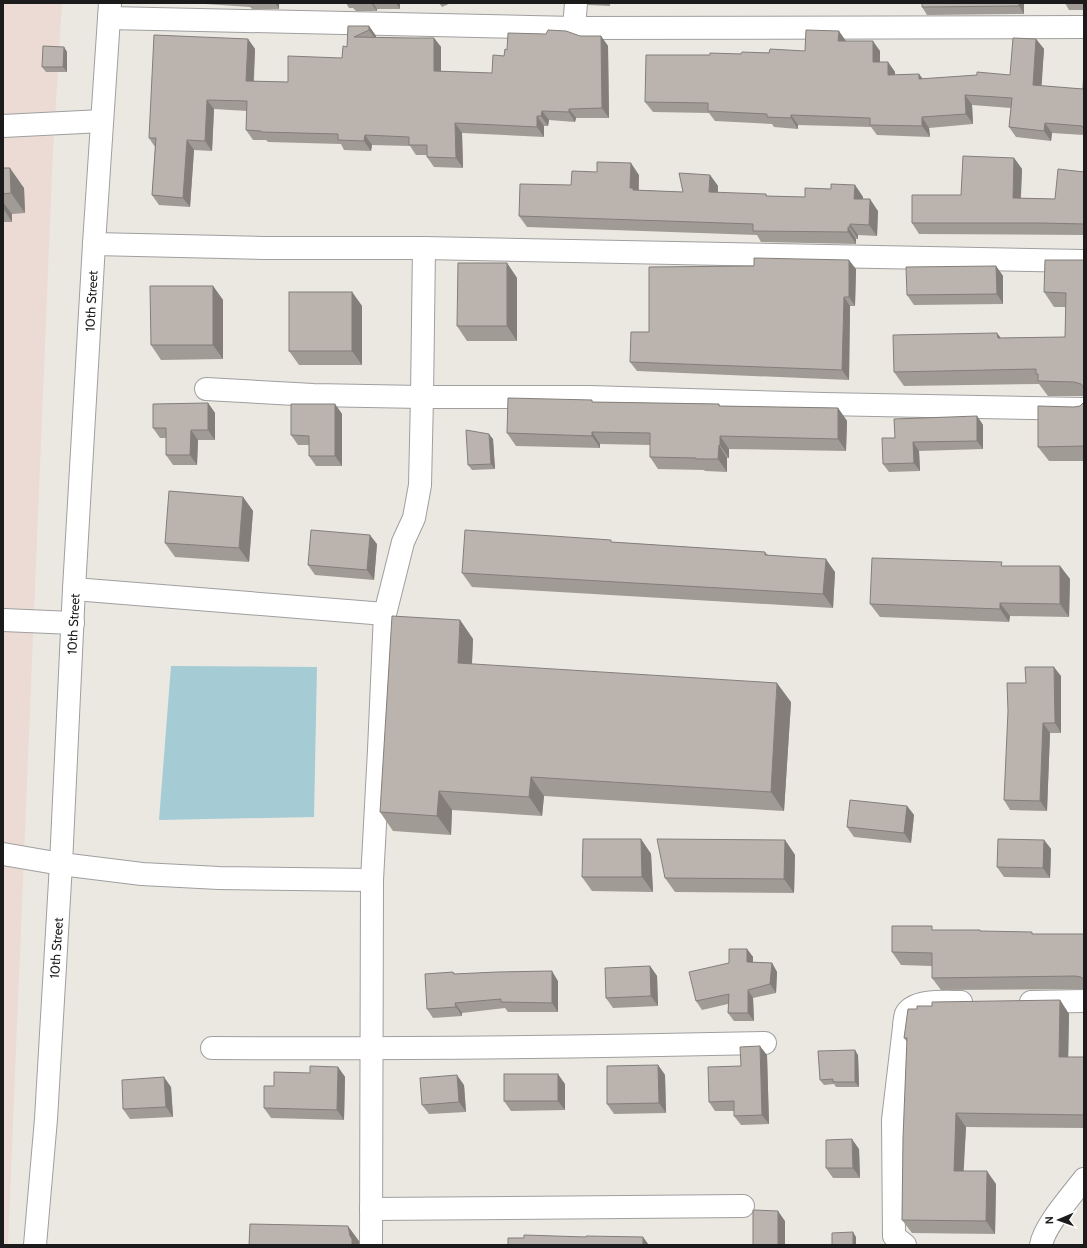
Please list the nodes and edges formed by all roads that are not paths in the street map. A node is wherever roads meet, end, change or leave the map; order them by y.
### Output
1 (576, 3) edge
2 (109, 11) edge
3 (1084, 27) edge
4 (574, 28) junction
5 (102, 121) junction
6 (3, 126) edge
7 (94, 244) junction
8 (424, 248) junction
9 (1084, 261) edge
10 (206, 389) dead end
11 (422, 397) junction
12 (1084, 409) edge
13 (74, 589) junction
14 (385, 614) junction
15 (3, 620) edge
16 (72, 622) junction
17 (3, 854) edge
18 (61, 864) junction
19 (372, 880) junction
20 (1084, 1001) edge
21 (983, 1002) edge
22 (1014, 1002) edge
23 (765, 1043) dead end
24 (212, 1048) dead end
25 (371, 1049) junction
26 (1084, 1179) edge
27 (744, 1206) dead end
28 (371, 1209) junction
29 (35, 1245) edge
30 (371, 1245) edge
31 (905, 1245) edge
32 (1041, 1245) edge

1 - 4 street
2 - 4 street
2 - 5 street, 10th Street
3 - 4 street
5 - 6 street
5 - 7 street, 10th Street
7 - 8 street
7 - 13 street, 10th Street
8 - 9 street
8 - 11 street
10 - 11 street
11 - 12 street
11 - 14 street
13 - 14 street
13 - 16 street, 10th Street
14 - 19 street
15 - 16 street
16 - 18 street, 10th Street
17 - 18 street
18 - 19 street
18 - 29 street, 10th Street
19 - 25 street
20 - 22 street
21 - 31 street
23 - 25 street
24 - 25 street
25 - 28 street
26 - 32 street
27 - 28 street
28 - 30 street

